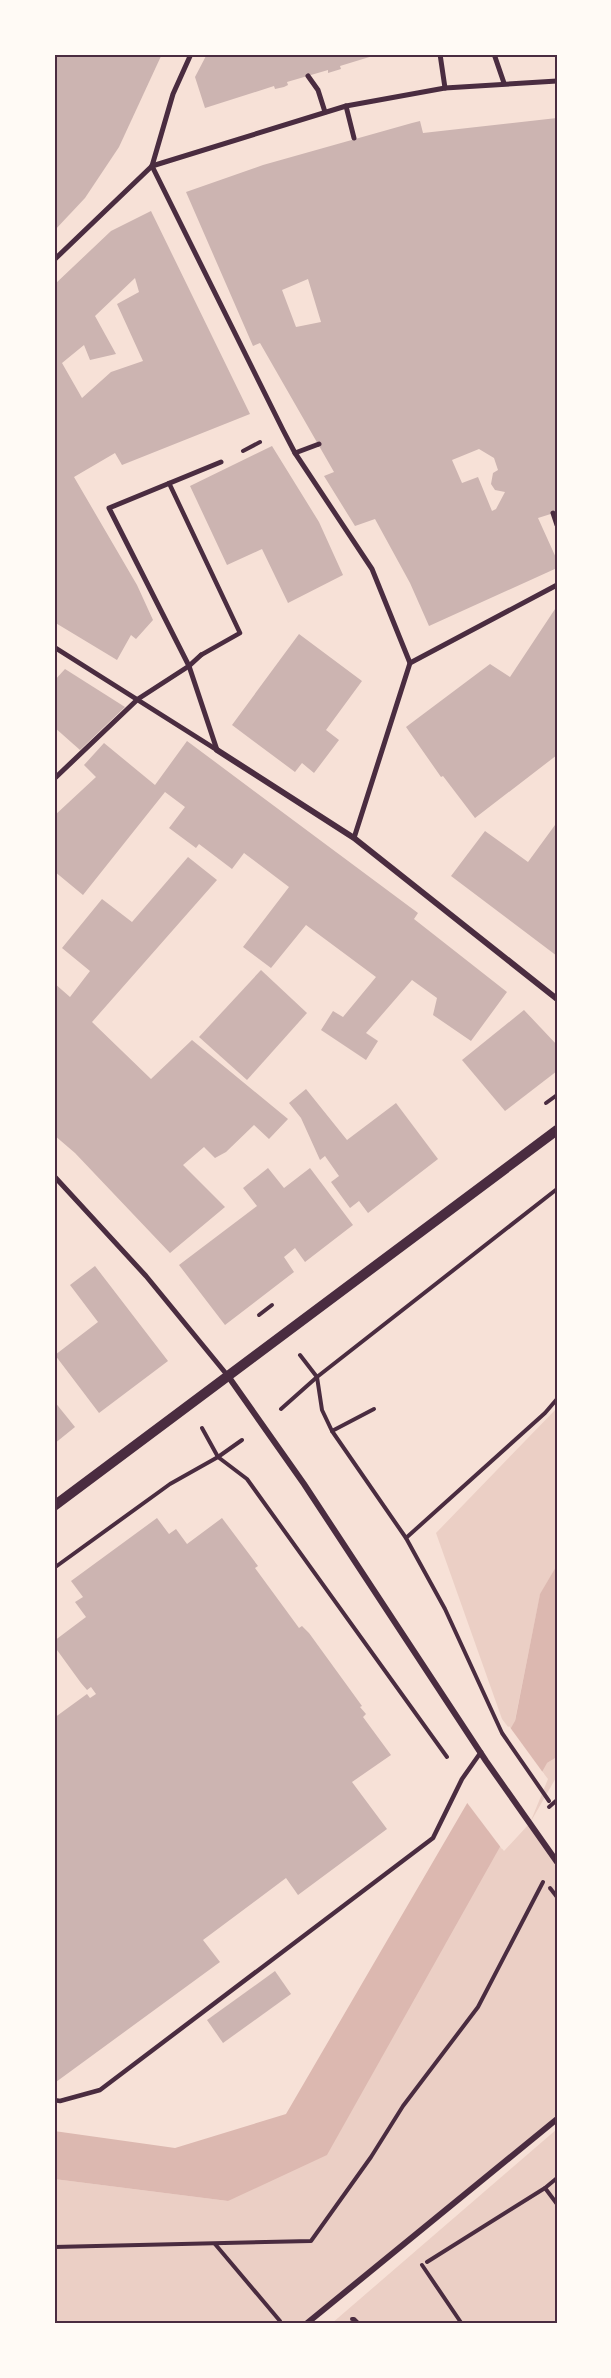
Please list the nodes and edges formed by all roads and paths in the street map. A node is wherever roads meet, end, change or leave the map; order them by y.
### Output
1 (191, 54) edge
2 (440, 54) edge
3 (494, 54) edge
4 (308, 76) dead end
5 (557, 81) edge
6 (504, 83) junction
7 (445, 88) junction
8 (346, 106) junction
9 (325, 112) junction
10 (354, 138) dead end
11 (152, 166) junction
12 (54, 260) edge
13 (283, 430) junction
14 (319, 444) dead end
15 (296, 453) junction
16 (221, 462) joint
17 (169, 483) junction
18 (553, 513) dead end
19 (557, 525) edge
20 (557, 585) edge
21 (54, 647) edge
22 (201, 655) joint
23 (410, 663) junction
24 (189, 666) junction
25 (138, 699) junction
26 (217, 750) junction
27 (54, 779) edge
28 (354, 838) junction
29 (557, 999) edge
30 (557, 1131) edge
31 (54, 1176) edge
32 (557, 1189) edge
33 (228, 1376) junction
34 (317, 1377) junction
35 (557, 1399) edge
36 (374, 1409) dead end
37 (262, 1426) junction
38 (332, 1431) junction
39 (54, 1506) edge
40 (406, 1538) junction
41 (54, 1568) edge
42 (481, 1752) junction
43 (462, 1779) junction
44 (539, 1786) dead end
45 (557, 1862) edge
46 (544, 1880) dead end
47 (54, 2100) edge
48 (557, 2119) edge
49 (557, 2178) edge
50 (544, 2188) junction
51 (557, 2204) edge
52 (214, 2243) junction
53 (54, 2247) edge
54 (422, 2265) junction
55 (413, 2272) dead end
56 (363, 2312) dead end
57 (354, 2319) dead end
58 (283, 2324) edge
59 (306, 2324) edge
60 (462, 2324) edge

1 - 11 street
2 - 7 street
3 - 6 street
4 - 9 street
5 - 6 street
6 - 7 street
7 - 8 street
8 - 9 street
8 - 10 street
9 - 11 street
11 - 12 street
11 - 13 street
13 - 15 street
13 - 16 path
14 - 15 street
15 - 23 street
16 - 17 street
17 - 22 lane
17 - 24 street
18 - 19 street
20 - 23 street
21 - 25 street
22 - 24 street
23 - 28 street
24 - 25 street
24 - 26 street
25 - 26 street
25 - 27 street
26 - 28 street
28 - 29 street
30 - 33 street
31 - 33 street
32 - 34 path
33 - 37 street
33 - 39 street
34 - 37 path
34 - 38 path
35 - 40 path
36 - 38 path
37 - 42 street
38 - 40 path
40 - 44 path
41 - 43 path
42 - 43 lane
42 - 45 street
43 - 47 lane
46 - 52 path
48 - 59 street
49 - 50 path
50 - 51 path
50 - 54 path
52 - 53 path
52 - 58 path
54 - 55 path
54 - 60 path
56 - 57 path

